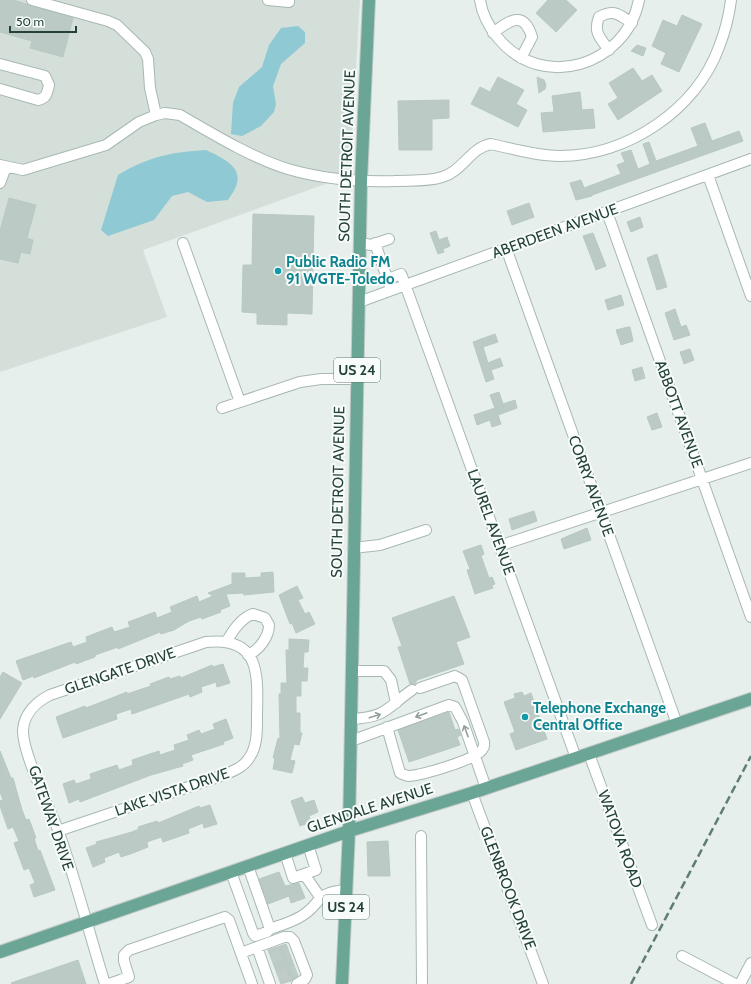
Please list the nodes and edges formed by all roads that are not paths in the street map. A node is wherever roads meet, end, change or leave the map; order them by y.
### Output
1 (32, 0) edge
2 (268, 0) edge
3 (289, 0) edge
4 (369, 0) edge
5 (480, 0) edge
6 (639, 0) edge
7 (731, 0) edge
8 (632, 23) junction
9 (493, 33) junction
10 (609, 50) junction
11 (521, 58) junction
12 (0, 64) edge
13 (0, 89) edge
14 (156, 114) junction
15 (751, 159) edge
16 (3, 166) edge
17 (708, 175) junction
18 (361, 181) junction
19 (0, 183) edge
20 (607, 212) junction
21 (389, 239) dead end
22 (183, 243) dead end
23 (360, 243) junction
24 (375, 243) junction
25 (506, 248) junction
26 (388, 279) junction
27 (406, 285) junction
28 (391, 290) junction
29 (751, 296) edge
30 (359, 302) junction
31 (357, 379) junction
32 (240, 402) junction
33 (222, 408) dead end
34 (751, 463) edge
35 (703, 479) junction
36 (601, 512) junction
37 (426, 530) dead end
38 (499, 546) junction
39 (353, 548) junction
40 (751, 617) edge
41 (222, 641) junction
42 (248, 655) junction
43 (352, 671) junction
44 (751, 699) edge
45 (396, 703) junction
46 (28, 713) joint
47 (351, 719) junction
48 (677, 724) junction
49 (387, 727) junction
50 (351, 741) junction
51 (589, 754) junction
52 (475, 756) junction
53 (576, 758) junction
54 (486, 788) junction
55 (472, 793) junction
56 (58, 831) junction
57 (349, 831) junction
58 (421, 836) dead end
59 (308, 845) junction
60 (285, 853) junction
61 (248, 866) junction
62 (231, 872) junction
63 (304, 874) junction
64 (347, 890) junction
65 (320, 897) junction
66 (86, 923) junction
67 (652, 925) dead end
68 (270, 929) junction
69 (257, 947) junction
70 (0, 952) edge
71 (241, 953) junction
72 (682, 956) dead end
73 (751, 962) edge
74 (272, 980) edge
75 (105, 984) edge
76 (109, 984) edge
77 (252, 984) edge
78 (297, 984) edge
79 (342, 984) edge
80 (422, 984) edge
81 (543, 984) edge
82 (735, 984) edge
83 (740, 984) edge

1 - 14 street
2 - 3 street
4 - 18 main road, SOUTH DETROIT AVENUE / US 24
5 - 9 street
6 - 8 street
7 - 18 street
8 - 10 street
8 - 10 street
9 - 11 street
9 - 11 street
10 - 11 street
12 - 13 street
14 - 16 street
14 - 18 street
15 - 17 street, ABERDEEN AVENUE
16 - 19 street
17 - 20 street, ABERDEEN AVENUE
17 - 29 street
18 - 23 main road, SOUTH DETROIT AVENUE / US 24
20 - 25 street, ABERDEEN AVENUE
20 - 35 street, ABBOTT AVENUE
21 - 24 street
22 - 32 street
23 - 24 street
23 - 30 main road, SOUTH DETROIT AVENUE / US 24
24 - 26 street
25 - 27 street, ABERDEEN AVENUE
25 - 36 street, CORRY AVENUE
26 - 27 street
26 - 28 street
27 - 28 street, ABERDEEN AVENUE
27 - 38 street, LAUREL AVENUE
28 - 30 street, ABERDEEN AVENUE
30 - 31 main road, SOUTH DETROIT AVENUE / US 24
31 - 32 street
31 - 39 main road, SOUTH DETROIT AVENUE / US 24
32 - 33 street
34 - 35 street
35 - 36 street
35 - 40 street, ABBOTT AVENUE
36 - 38 street
36 - 48 street, CORRY AVENUE
37 - 39 street
38 - 53 street, LAUREL AVENUE
39 - 43 main road, SOUTH DETROIT AVENUE / US 24
41 - 42 street, LAKE VISTA DRIVE
41 - 42 street
41 - 46 street, GLENGATE DRIVE
42 - 56 street, LAKE VISTA DRIVE
43 - 45 street
43 - 47 main road, SOUTH DETROIT AVENUE / US 24
44 - 48 main road, GLENDALE AVENUE
47 -> 45 street
45 - 52 street
46 - 56 street, GATEWAY DRIVE
47 - 50 main road, SOUTH DETROIT AVENUE / US 24
48 - 51 main road, GLENDALE AVENUE
49 - 50 street
52 -> 49 street
49 - 52 street
50 - 57 main road, SOUTH DETROIT AVENUE / US 24
51 - 53 main road, GLENDALE AVENUE
51 - 67 street, WATOVA ROAD
52 - 54 street
53 - 54 main road, GLENDALE AVENUE
54 - 55 main road, GLENDALE AVENUE
55 - 57 main road, GLENDALE AVENUE
55 - 81 street, GLENBROOK DRIVE
56 - 66 street, GATEWAY DRIVE
57 - 59 main road, GLENDALE AVENUE
57 - 64 main road, SOUTH DETROIT AVENUE / US 24
58 - 80 street
59 - 60 main road, GLENDALE AVENUE
59 - 63 street
60 - 61 main road, GLENDALE AVENUE
60 - 63 street
61 - 62 main road, GLENDALE AVENUE
61 - 68 street
62 - 66 main road, GLENDALE AVENUE
62 - 68 street
63 - 65 street
64 - 65 street
64 - 79 main road, SOUTH DETROIT AVENUE / US 24
65 - 68 street
66 - 70 main road, GLENDALE AVENUE
66 - 75 street, GATEWAY DRIVE
69 - 71 street
69 - 74 street
69 - 78 street
71 - 76 street
71 - 77 street
72 - 82 street
73 - 83 street

